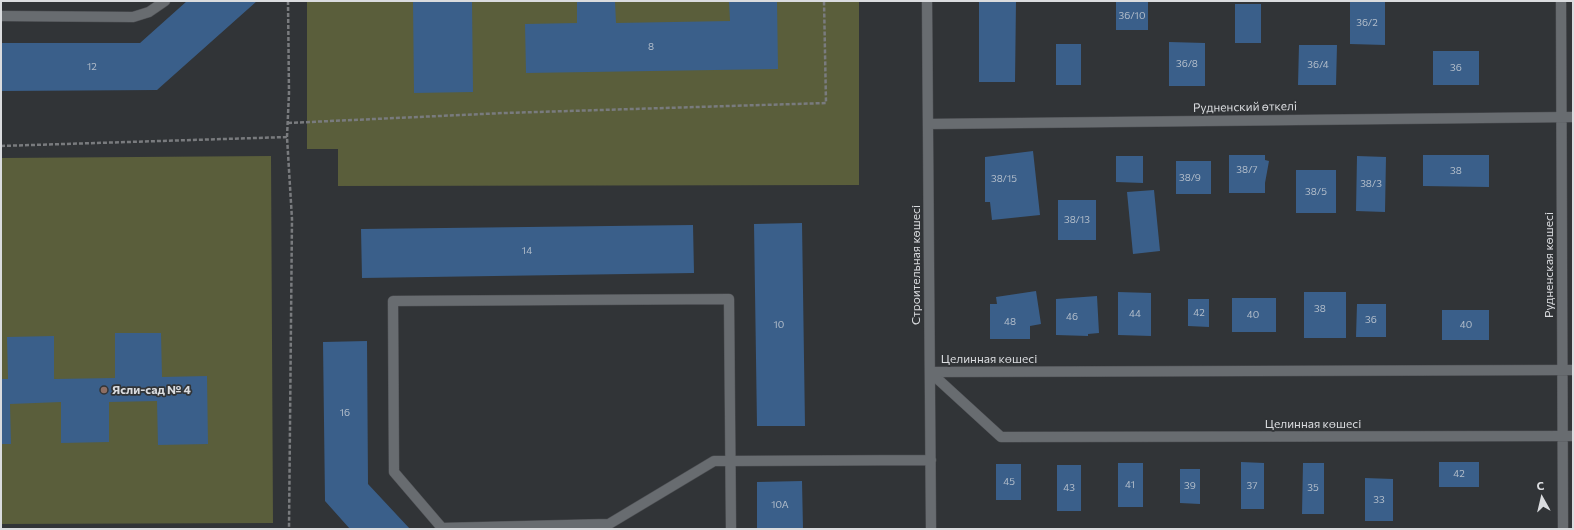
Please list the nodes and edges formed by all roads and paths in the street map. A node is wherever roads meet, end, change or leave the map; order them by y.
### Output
1 (164, 1) edge
2 (288, 1) edge
3 (824, 1) edge
4 (927, 1) edge
5 (1561, 1) edge
6 (1, 16) edge
7 (1562, 117) junction
8 (1573, 117) edge
9 (288, 123) junction
10 (928, 124) junction
11 (287, 137) junction
12 (1, 146) edge
13 (1562, 370) junction
14 (1573, 370) edge
15 (930, 372) junction
16 (1568, 436) edge
17 (931, 460) junction
18 (730, 461) junction
19 (609, 526) edge
20 (289, 529) edge
21 (731, 529) edge
22 (931, 529) edge
23 (1563, 529) edge

1 - 6 street
2 - 9 path
3 - 9 path
4 - 10 street, Строительная көшесі
5 - 7 street, Рудненская көшесі
7 - 8 street, Рудненский өткелі
7 - 10 street, Рудненский өткелі
7 - 13 street, Рудненская көшесі
9 - 11 path
10 - 15 street, Строительная көшесі
11 - 12 path
11 - 20 path
13 - 14 street, Целинная көшесі
13 - 15 street, Целинная көшесі
13 - 16 street, Рудненская көшесі
15 - 16 street, Целинная көшесі
15 - 17 street, Строительная көшесі
16 - 23 street, Рудненская көшесі
17 - 18 street
17 - 22 street, Строительная көшесі
18 - 19 street
18 - 19 street
18 - 21 street

